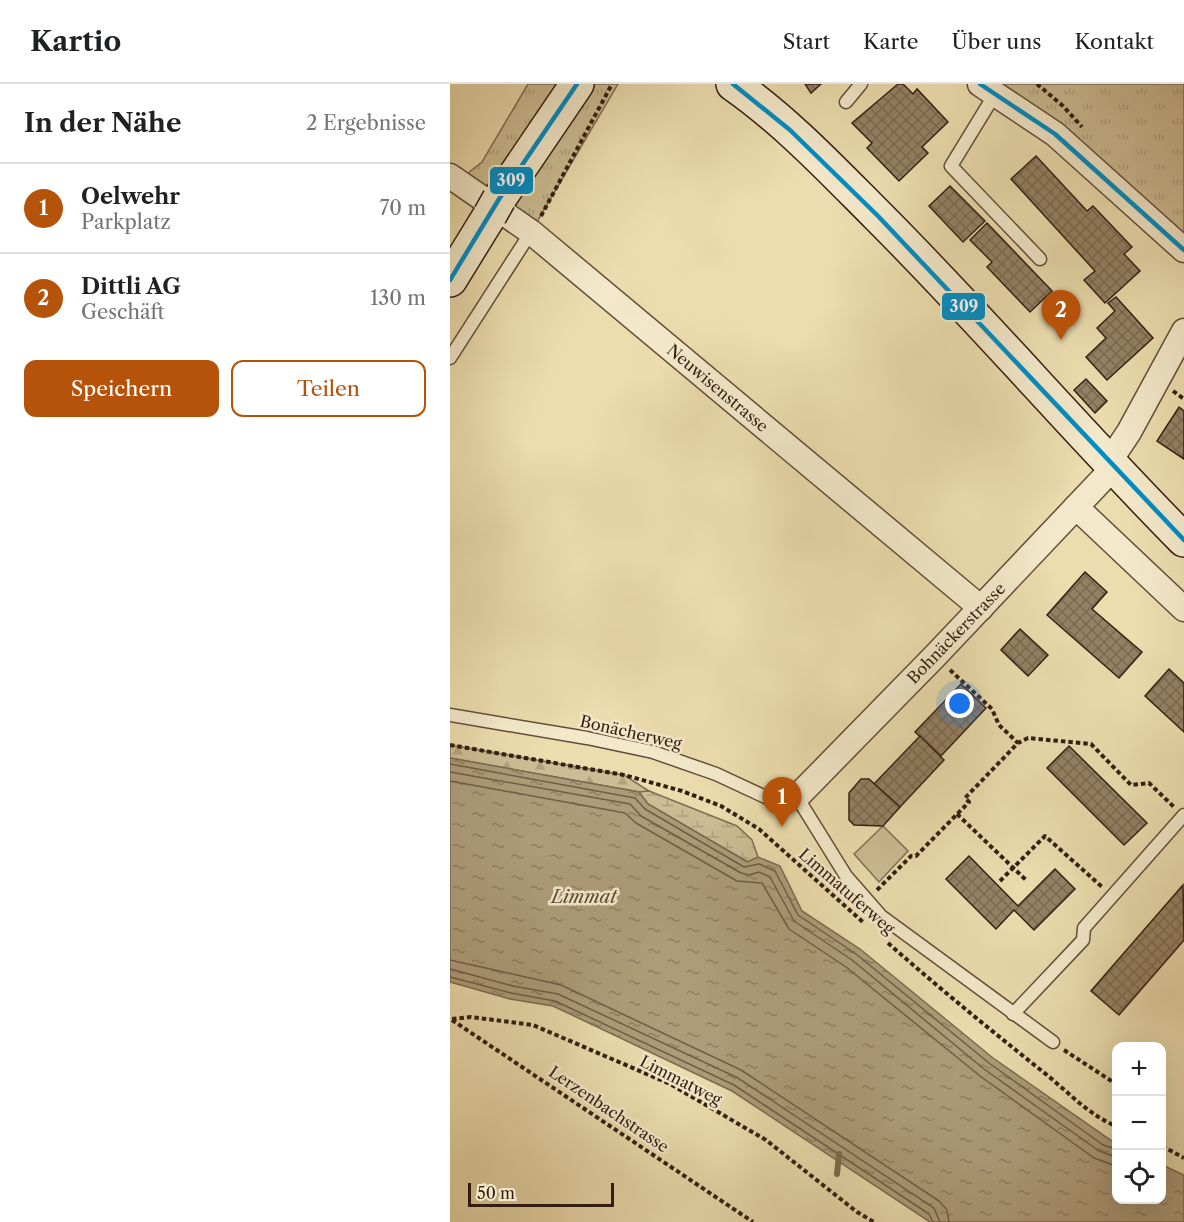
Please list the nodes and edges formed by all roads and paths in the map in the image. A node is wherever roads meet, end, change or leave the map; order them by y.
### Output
1 (577, 84) edge
2 (612, 84) edge
3 (733, 84) edge
4 (861, 84) edge
5 (987, 89) edge
6 (846, 102) dead end
7 (453, 185) edge
8 (531, 232) junction
9 (1184, 250) edge
10 (1040, 259) dead end
11 (450, 280) edge
12 (1184, 331) edge
13 (450, 357) edge
14 (1111, 464) junction
15 (1076, 507) junction
16 (1184, 540) edge
17 (981, 608) junction
18 (1184, 609) edge
19 (935, 656) junction
20 (450, 715) edge
21 (1018, 743) junction
22 (450, 745) edge
23 (797, 797) junction
24 (957, 814) junction
25 (1184, 816) edge
26 (1013, 868) junction
27 (1000, 881) dead end
28 (1027, 881) dead end
29 (1113, 897) junction
30 (866, 901) junction
31 (866, 924) dead end
32 (881, 937) dead end
33 (1013, 1014) junction
34 (451, 1019) edge
35 (1053, 1042) joint
36 (1112, 1081) edge
37 (1112, 1124) edge
38 (1166, 1149) edge
39 (1184, 1158) edge
40 (753, 1222) edge
41 (874, 1222) edge

1 - 11 main road
2 - 8 path
3 - 14 main road
4 - 6 lane
5 - 9 street
5 - 10 lane
7 - 8 street, Neuwisenstrasse
8 - 13 lane
8 - 17 street, Neuwisenstrasse
12 - 14 street, Bohnäckerstrasse
14 - 15 street, Bohnäckerstrasse
14 - 16 main road
15 - 17 street, Bohnäckerstrasse
15 - 18 street
17 - 19 street, Bohnäckerstrasse
19 - 21 path
19 - 23 street, Bohnäckerstrasse
20 - 23 lane, Bonächerweg
21 - 24 path
21 - 25 path
22 - 31 path, Limmatuferweg
23 - 30 lane
24 - 26 path
24 - 30 path
25 - 29 lane
26 - 27 path
26 - 28 path
26 - 29 path
29 - 33 lane
30 - 33 lane
32 - 37 path, Limmatuferweg
33 - 35 lane
34 - 40 path, Lerzenbachstrasse
34 - 41 path, Limmatweg
35 - 36 path
38 - 39 path

